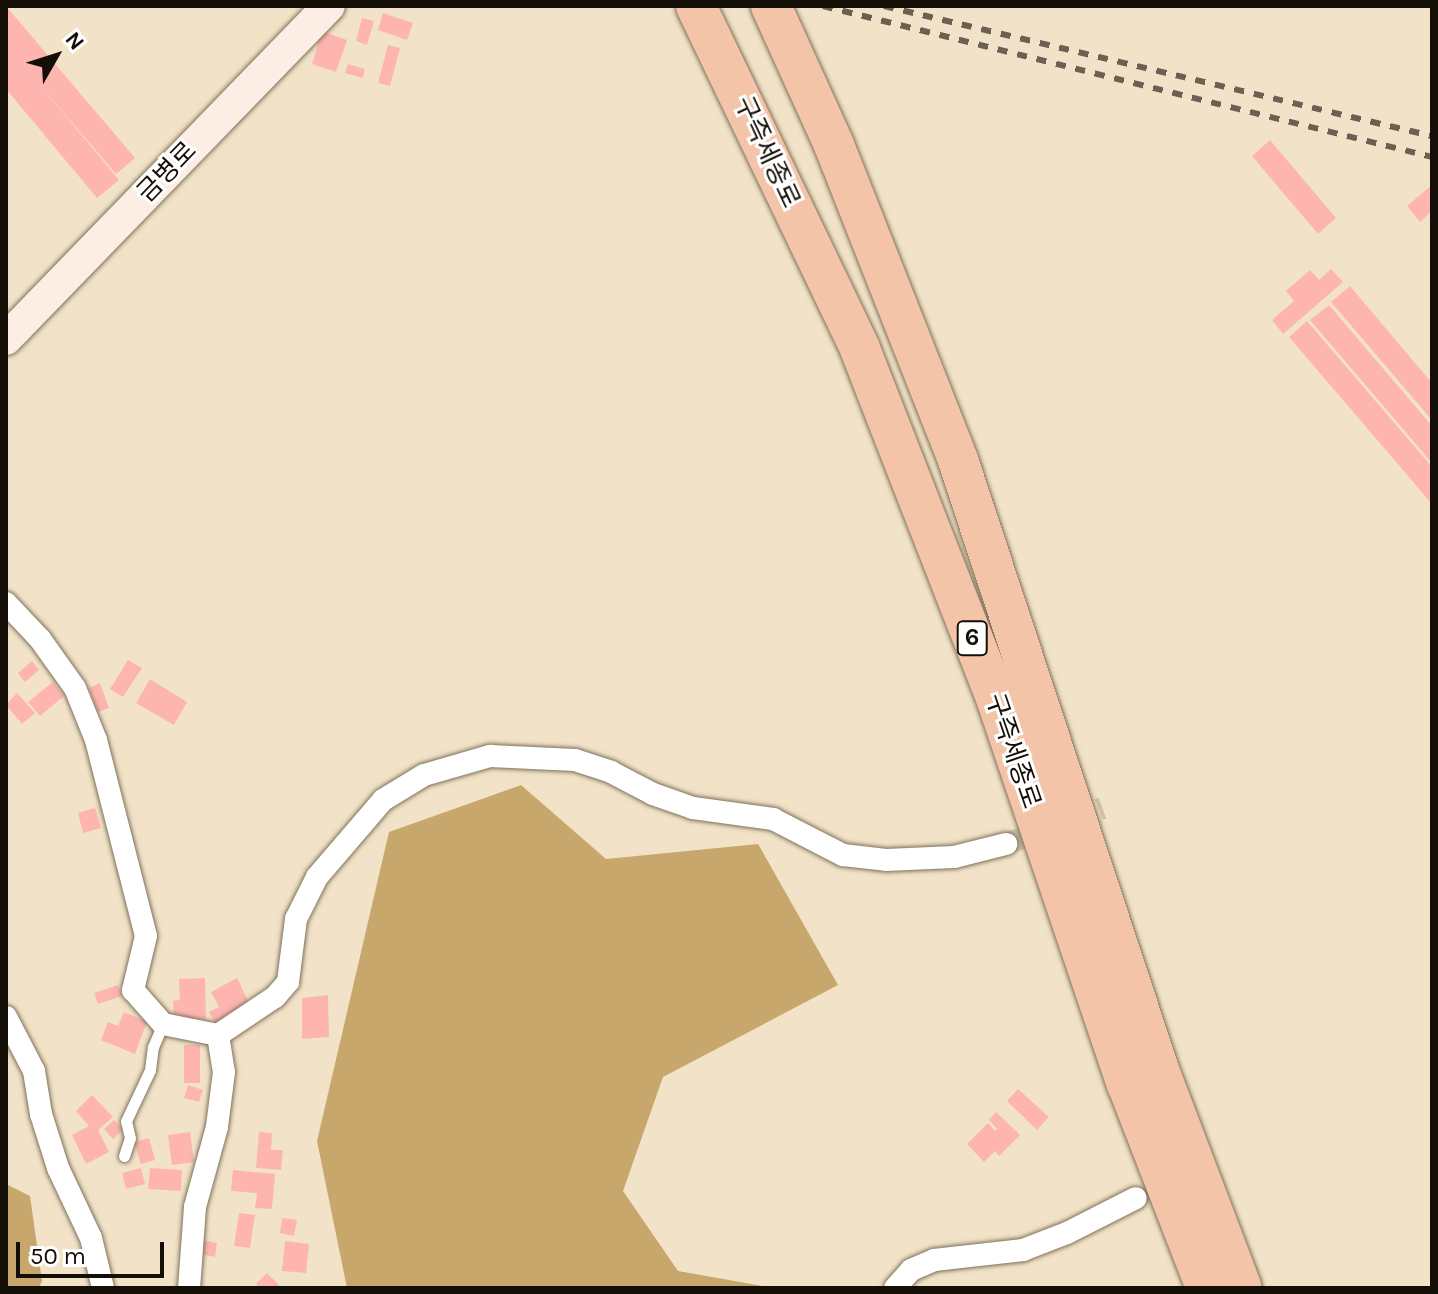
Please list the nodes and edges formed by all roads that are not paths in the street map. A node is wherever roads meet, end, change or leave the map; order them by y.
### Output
1 (329, 6) edge
2 (696, 6) edge
3 (771, 6) edge
4 (6, 339) edge
5 (6, 603) edge
6 (1006, 844) tunnel mouth
7 (6, 1017) edge
8 (163, 1024) junction
9 (218, 1035) junction
10 (124, 1156) dead end
11 (1136, 1198) dead end
12 (103, 1288) edge
13 (189, 1288) edge
14 (895, 1288) edge
15 (1206, 1288) edge
16 (1242, 1288) edge

1 - 4 street, 금병로
2 - 15 highway, 구즉세종로 / 6
3 - 16 highway, 구즉세종로 / 6
5 - 8 street
6 - 9 street
7 - 12 street
8 - 9 street
8 - 10 lane
9 - 13 street
11 - 14 street

